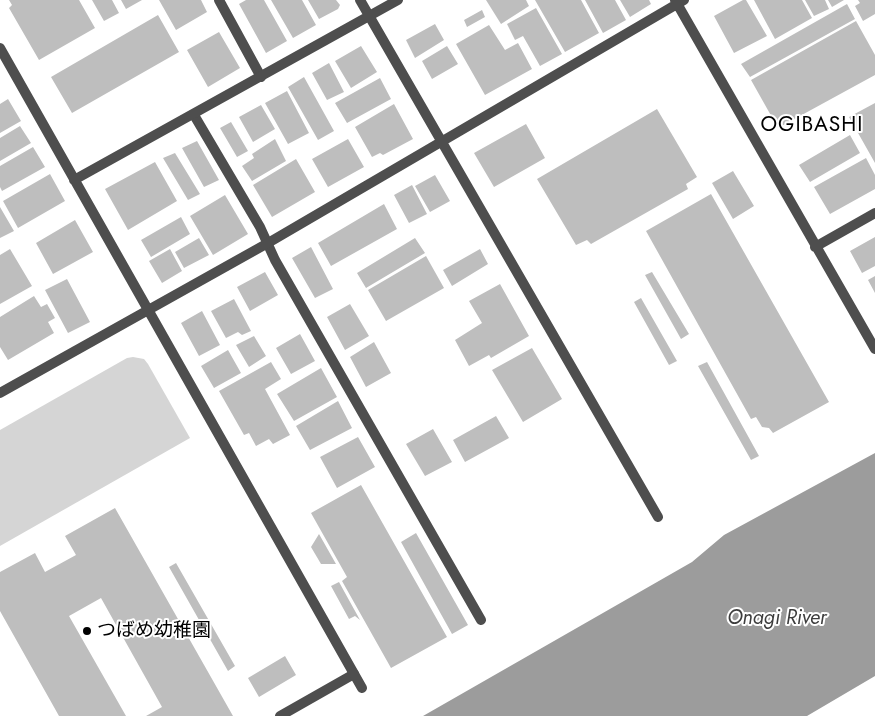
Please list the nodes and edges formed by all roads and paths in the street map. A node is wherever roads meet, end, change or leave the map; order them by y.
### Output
1 (219, 0) edge
2 (360, 0) edge
3 (398, 0) edge
4 (679, 1) edge
5 (370, 16) junction
6 (0, 48) edge
7 (261, 77) junction
8 (194, 115) junction
9 (442, 142) junction
10 (74, 180) junction
11 (875, 213) edge
12 (268, 243) junction
13 (815, 247) junction
14 (148, 311) junction
15 (875, 349) edge
16 (0, 393) edge
17 (658, 516) dead end
18 (481, 620) dead end
19 (354, 674) junction
20 (362, 688) dead end
21 (280, 716) edge

1 - 7 street
2 - 5 street
3 - 5 street
4 - 9 street
4 - 13 street
5 - 7 street
5 - 9 street
6 - 10 street
7 - 8 street
8 - 10 street
8 - 12 street
9 - 12 street
9 - 17 street
10 - 14 street
11 - 13 street
12 - 14 street
12 - 18 street
13 - 15 street
14 - 16 street
14 - 19 street
19 - 20 street
19 - 21 street

